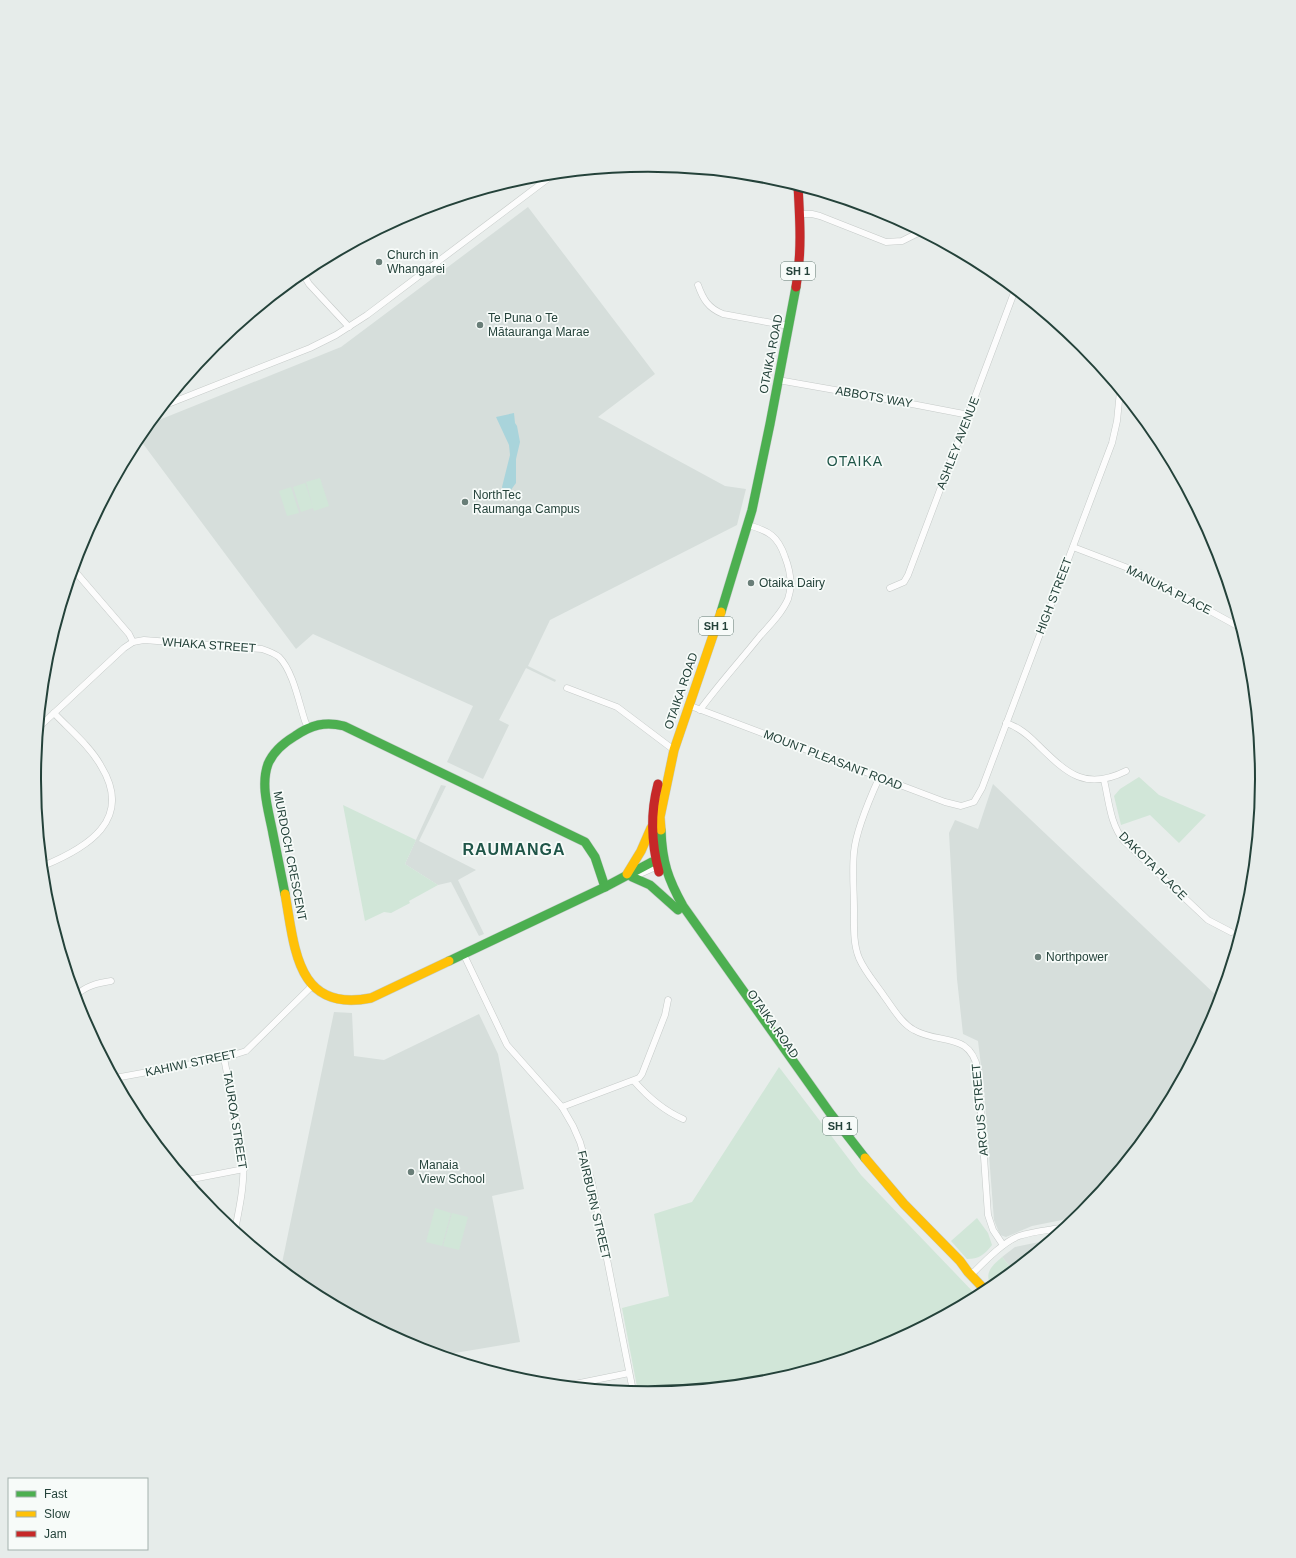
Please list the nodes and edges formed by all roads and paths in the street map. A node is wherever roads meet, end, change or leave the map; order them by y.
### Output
1 (544, 181) edge
2 (798, 191) edge
3 (800, 214) junction
4 (915, 235) edge
5 (306, 278) edge
6 (698, 285) dead end
7 (1014, 294) edge
8 (789, 326) junction
9 (349, 327) junction
10 (778, 380) junction
11 (1119, 397) edge
12 (172, 403) edge
13 (969, 415) junction
14 (748, 525) junction
15 (1073, 548) junction
16 (77, 574) edge
17 (890, 588) dead end
18 (1235, 625) edge
19 (133, 642) junction
20 (567, 688) dead end
21 (688, 706) junction
22 (700, 710) junction
23 (54, 713) junction
24 (44, 723) edge
25 (1006, 723) junction
26 (308, 728) junction
27 (674, 750) junction
28 (1126, 771) dead end
29 (879, 778) junction
30 (1104, 780) junction
31 (977, 799) joint
32 (652, 825) junction
33 (659, 863) junction
34 (47, 864) edge
35 (630, 876) junction
36 (605, 887) junction
37 (678, 910) junction
38 (1231, 932) dead end
39 (464, 955) junction
40 (111, 981) dead end
41 (312, 986) junction
42 (80, 992) edge
43 (668, 1000) dead end
44 (224, 1058) junction
45 (120, 1077) edge
46 (634, 1081) junction
47 (562, 1107) junction
48 (683, 1119) dead end
49 (244, 1169) junction
50 (192, 1179) edge
51 (236, 1224) edge
52 (1054, 1229) edge
53 (1003, 1245) junction
54 (970, 1274) junction
55 (981, 1286) edge
56 (629, 1373) junction
57 (583, 1382) edge
58 (632, 1386) edge

1 - 9 street
2 - 3 main road, OTAIKA ROAD / SH 1
3 - 4 street
3 - 8 main road, OTAIKA ROAD / SH 1
5 - 9 street
6 - 8 street
7 - 13 street, ASHLEY AVENUE
8 - 10 main road, OTAIKA ROAD / SH 1
9 - 12 street
10 - 13 street, ABBOTS WAY
10 - 14 main road, OTAIKA ROAD / SH 1
11 - 15 street, HIGH STREET
13 - 17 street, ASHLEY AVENUE
14 - 21 main road, OTAIKA ROAD / SH 1
14 - 22 street, OTAIKA ROAD
15 - 18 street, MANUKA PLACE
15 - 25 street, HIGH STREET
16 - 19 street
19 - 23 street
19 - 26 street, WHAKA STREET
20 - 27 street
21 - 22 street, MOUNT PLEASANT ROAD
21 - 27 main road, OTAIKA ROAD / SH 1
22 - 29 street, MOUNT PLEASANT ROAD
23 - 24 street
23 - 34 street
25 - 30 street
25 - 31 street, HIGH STREET
26 - 36 main road, MURDOCH CRESCENT
26 - 41 main road, MURDOCH CRESCENT
27 - 32 main road, OTAIKA ROAD / SH 1
27 - 33 main road, OTAIKA ROAD / SH 1
28 - 30 street
29 - 31 street, MOUNT PLEASANT ROAD
29 - 53 street, ARCUS STREET
30 - 38 street, DAKOTA PLACE
32 - 33 main road, OTAIKA ROAD / SH 1
32 - 35 main road
33 - 35 main road, MURDOCH CRESCENT
33 - 37 main road, OTAIKA ROAD / SH 1
33 - 54 main road, OTAIKA ROAD / SH 1
35 - 36 main road, MURDOCH CRESCENT
35 - 37 main road
36 - 39 main road, MURDOCH CRESCENT
37 - 54 main road, OTAIKA ROAD / SH 1
39 - 41 main road, MURDOCH CRESCENT
39 - 47 street, FAIRBURN STREET
40 - 42 street
41 - 44 street, KAHIWI STREET
43 - 46 street
44 - 45 street, KAHIWI STREET
44 - 49 street, TAUROA STREET
46 - 47 street
46 - 48 street
47 - 56 street, FAIRBURN STREET
49 - 50 street
49 - 51 street, TAUROA STREET
52 - 53 street
53 - 54 street
54 - 55 main road, OTAIKA ROAD / SH 1
56 - 57 street
56 - 58 street, FAIRBURN STREET

